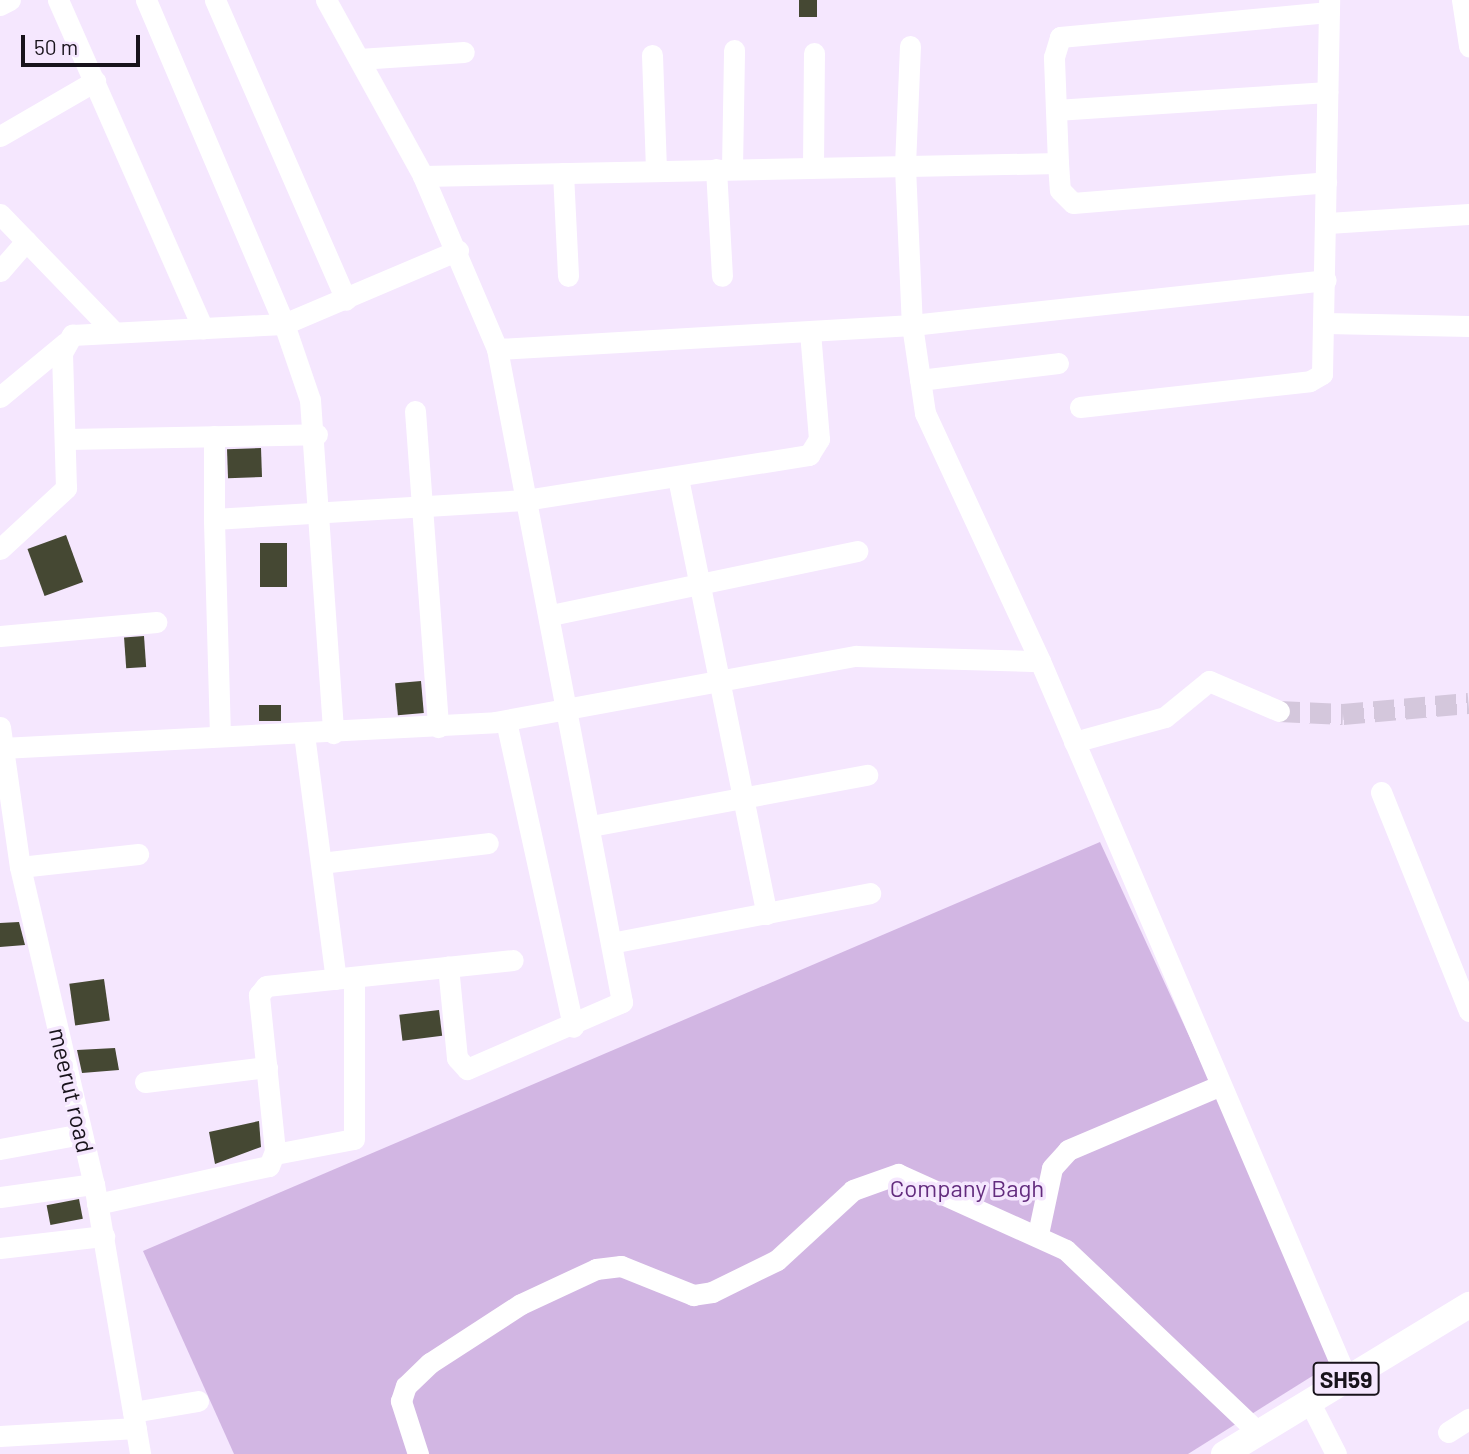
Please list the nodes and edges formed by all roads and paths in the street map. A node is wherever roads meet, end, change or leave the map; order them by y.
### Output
1 (10, 0) edge
2 (58, 0) edge
3 (146, 0) edge
4 (215, 0) edge
5 (326, 0) edge
6 (1462, 0) edge
7 (0, 5) edge
8 (1329, 6) edge
9 (1469, 46) edge
10 (911, 47) dead end
11 (734, 50) dead end
12 (464, 52) dead end
13 (814, 53) dead end
14 (652, 55) dead end
15 (359, 59) junction
16 (95, 81) junction
17 (1327, 92) junction
18 (1056, 110) junction
19 (0, 136) edge
20 (1058, 163) junction
21 (813, 166) junction
22 (905, 167) junction
23 (724, 168) junction
24 (656, 170) junction
25 (564, 173) junction
26 (424, 176) junction
27 (1326, 182) junction
28 (0, 214) edge
29 (1469, 214) edge
30 (1328, 223) junction
31 (26, 241) junction
32 (458, 250) junction
33 (0, 271) edge
34 (568, 276) dead end
35 (722, 276) dead end
36 (1326, 279) junction
37 (346, 300) junction
38 (1326, 323) junction
39 (284, 324) junction
40 (912, 325) junction
41 (1469, 326) edge
42 (203, 328) junction
43 (111, 329) junction
44 (810, 332) junction
45 (65, 343) junction
46 (497, 349) junction
47 (1058, 363) dead end
48 (919, 380) junction
49 (0, 397) edge
50 (1080, 407) dead end
51 (415, 411) dead end
52 (317, 434) junction
53 (214, 436) junction
54 (67, 439) junction
55 (678, 478) junction
56 (525, 500) junction
57 (422, 508) junction
58 (320, 515) junction
59 (214, 519) junction
60 (0, 549) edge
61 (857, 551) dead end
62 (697, 586) junction
63 (551, 615) junction
64 (156, 622) dead end
65 (0, 636) edge
66 (1040, 661) junction
67 (717, 682) junction
68 (571, 711) junction
69 (1279, 711) tunnel mouth
70 (506, 721) junction
71 (438, 727) junction
72 (333, 733) junction
73 (303, 734) junction
74 (220, 736) junction
75 (1, 738) edge
76 (1074, 742) junction
77 (867, 775) dead end
78 (1381, 792) dead end
79 (742, 798) junction
80 (591, 826) junction
81 (488, 843) dead end
82 (138, 854) dead end
83 (320, 863) junction
84 (20, 867) junction
85 (870, 893) dead end
86 (767, 914) junction
87 (611, 943) junction
88 (513, 960) dead end
89 (448, 966) junction
90 (345, 978) junction
91 (1469, 1011) edge
92 (573, 1027) junction
93 (267, 1067) junction
94 (145, 1082) dead end
95 (1221, 1085) junction
96 (82, 1133) junction
97 (0, 1149) edge
98 (275, 1154) junction
99 (95, 1194) junction
100 (0, 1197) edge
101 (1038, 1234) junction
102 (104, 1236) junction
103 (0, 1248) edge
104 (1467, 1313) edge
105 (1347, 1379) junction
106 (198, 1401) dead end
107 (1312, 1407) junction
108 (1469, 1419) edge
109 (135, 1420) junction
110 (1448, 1432) dead end
111 (0, 1436) edge
112 (1253, 1443) edge
113 (140, 1454) edge
114 (418, 1454) edge
115 (1224, 1454) edge
116 (1336, 1454) edge

1 - 7 street
2 - 16 street
3 - 39 street
4 - 37 street
5 - 15 street
6 - 9 street
8 - 17 street
8 - 18 street
10 - 22 street
11 - 23 street
12 - 15 street
13 - 21 street
14 - 24 street
15 - 26 street
16 - 19 street
16 - 42 street
17 - 18 street
17 - 27 street
18 - 20 street
20 - 22 street
20 - 27 street
21 - 22 street
21 - 23 street
22 - 40 street
23 - 24 street
23 - 35 street
24 - 25 street
25 - 26 street
25 - 34 street
26 - 32 street
27 - 30 street
28 - 31 street
29 - 30 street
30 - 36 street
31 - 33 street
31 - 43 street
32 - 37 street
32 - 46 street
36 - 38 street
36 - 40 street
37 - 39 street
38 - 41 street
38 - 50 street
39 - 42 street
39 - 52 street
40 - 44 street
40 - 48 street
42 - 43 street
43 - 45 street
44 - 46 street
44 - 55 street
45 - 49 street
45 - 54 street
46 - 56 street
47 - 48 street
48 - 66 street
51 - 57 street
52 - 53 street
52 - 58 street
53 - 54 street
53 - 59 street
54 - 60 street
55 - 56 street
55 - 62 street
56 - 57 street
56 - 63 street
57 - 58 street
57 - 71 street
58 - 59 street
58 - 72 street
59 - 74 street
61 - 62 street
62 - 63 street
62 - 67 street
63 - 68 street
64 - 65 street
66 - 67 street
66 - 76 street
67 - 68 street
67 - 79 street
68 - 70 street
68 - 80 street
69 - 76 street
70 - 71 street
70 - 92 street
71 - 72 street
72 - 73 street
73 - 74 street
73 - 83 street
74 - 75 street
75 - 84 street, meerut road
76 - 95 street
77 - 79 street
78 - 91 street
79 - 80 street
79 - 86 street
80 - 87 street
81 - 83 street
82 - 84 street
83 - 90 street
84 - 96 street, meerut road
85 - 86 street
86 - 87 street
87 - 92 street
88 - 89 street
89 - 90 street
89 - 92 street
90 - 93 street
90 - 98 street
93 - 94 street
93 - 98 street
95 - 101 street
95 - 105 street
96 - 97 street
96 - 99 street, meerut road
98 - 99 street
99 - 100 street
99 - 102 street, meerut road
101 - 112 street
101 - 114 street
102 - 103 street
102 - 109 street, meerut road
104 - 105 main road, SH59
104 - 107 main road, SH59
105 - 107 main road, SH59
106 - 109 street
107 - 112 main road, SH59
107 - 116 street
108 - 110 street
109 - 111 street
109 - 113 street, meerut road
112 - 115 main road, SH59

